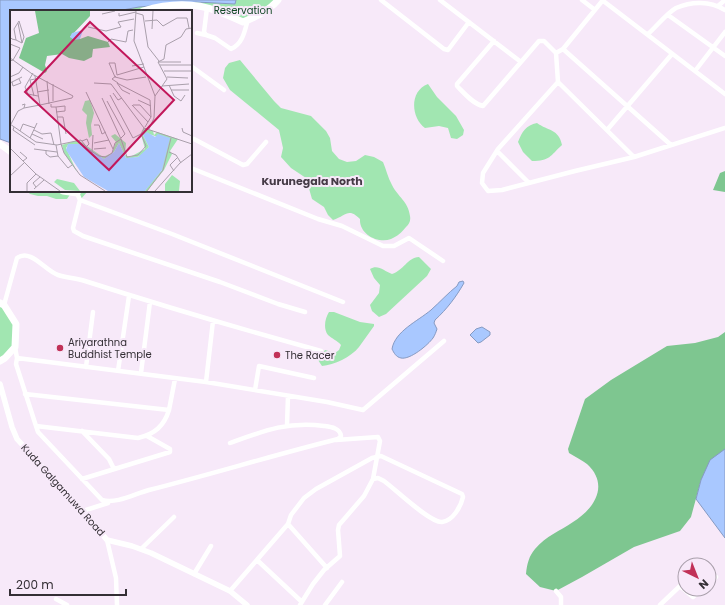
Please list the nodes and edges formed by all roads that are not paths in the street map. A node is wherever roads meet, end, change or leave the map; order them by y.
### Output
1 (278, 0) edge
2 (381, 0) edge
3 (440, 0) edge
4 (582, 0) edge
5 (602, 0) edge
6 (725, 0) edge
7 (718, 6) junction
8 (207, 8) junction
9 (152, 10) edge
10 (595, 10) junction
11 (725, 10) edge
12 (668, 16) junction
13 (248, 19) junction
14 (469, 22) junction
15 (725, 32) edge
16 (197, 33) dead end
17 (648, 34) junction
18 (206, 35) junction
19 (494, 41) junction
20 (713, 48) junction
21 (563, 49) junction
22 (556, 53) junction
23 (672, 54) junction
24 (725, 56) edge
25 (521, 62) junction
26 (192, 67) edge
27 (695, 71) junction
28 (558, 82) junction
29 (224, 90) dead end
30 (725, 94) edge
31 (627, 106) junction
32 (725, 128) edge
33 (607, 130) junction
34 (192, 139) edge
35 (266, 142) dead end
36 (0, 144) edge
37 (671, 145) junction
38 (10, 151) edge
39 (496, 152) junction
40 (634, 157) junction
41 (192, 168) edge
42 (529, 183) junction
43 (67, 192) edge
44 (78, 195) edge
45 (443, 261) dead end
46 (129, 296) junction
47 (150, 302) junction
48 (343, 302) dead end
49 (2, 304) edge
50 (93, 312) dead end
51 (306, 312) dead end
52 (213, 321) junction
53 (444, 340) dead end
54 (15, 346) junction
55 (321, 351) dead end
56 (17, 358) junction
57 (0, 361) edge
58 (86, 367) junction
59 (118, 371) junction
60 (140, 373) junction
61 (314, 378) dead end
62 (175, 379) junction
63 (206, 382) junction
64 (0, 384) edge
65 (255, 390) junction
66 (25, 394) junction
67 (288, 396) junction
68 (169, 410) junction
69 (287, 425) junction
70 (36, 426) junction
71 (82, 431) junction
72 (147, 436) junction
73 (334, 440) junction
74 (230, 443) dead end
75 (377, 456) junction
76 (114, 469) junction
77 (82, 479) junction
78 (374, 479) junction
79 (113, 501) junction
80 (83, 511) junction
81 (174, 517) dead end
82 (288, 524) junction
83 (107, 540) junction
84 (211, 546) dead end
85 (141, 549) junction
86 (257, 560) junction
87 (327, 568) junction
88 (194, 574) junction
89 (342, 582) dead end
90 (677, 589) edge
91 (230, 591) junction
92 (556, 591) dead end
93 (56, 599) dead end
94 (301, 604) edge
95 (67, 605) edge
96 (117, 605) edge
97 (247, 605) edge
98 (325, 605) edge
99 (561, 605) edge
100 (660, 605) edge

1 - 13 main road
2 - 14 street
3 - 14 street
4 - 10 street
5 - 10 street
5 - 17 street
6 - 7 street
7 - 11 street
7 - 12 street
8 - 9 main road
8 - 13 main road
8 - 18 street
10 - 21 street
12 - 17 street
12 - 20 street
13 - 18 street
14 - 19 street
15 - 20 street
16 - 18 street
17 - 23 street
19 - 25 street
19 - 25 street
20 - 24 street
20 - 27 street
21 - 22 street
21 - 31 street
22 - 25 street
22 - 28 street
23 - 27 street
23 - 31 street
26 - 29 street
27 - 30 street
28 - 33 street
28 - 39 street
31 - 33 street
31 - 37 street
32 - 37 street
33 - 40 street
34 - 35 street
36 - 38 main road
37 - 40 street
39 - 42 street
39 - 42 street
40 - 42 street
41 - 45 street
43 - 44 main road
44 - 48 street
44 - 51 street
46 - 47 street
46 - 49 street
46 - 59 street
47 - 52 street
47 - 60 street
49 - 54 main road
50 - 58 street
52 - 55 street
52 - 63 street
53 - 67 street
54 - 56 street
54 - 57 main road
56 - 58 street
56 - 66 street
58 - 59 street
59 - 60 street
60 - 62 street
61 - 65 street
62 - 63 street
62 - 68 street
63 - 65 street
64 - 80 street, Kuda Galgamuwa Road
65 - 67 street
66 - 68 street
66 - 70 street
67 - 69 street
68 - 72 street
69 - 73 street
69 - 74 street
70 - 71 street
70 - 77 street
71 - 72 street
71 - 76 street
72 - 76 street
73 - 75 street
73 - 79 street
75 - 78 street
75 - 78 street
75 - 82 street
76 - 77 street
77 - 79 street
78 - 87 street
79 - 80 street
80 - 83 street, Kuda Galgamuwa Road
81 - 85 street
82 - 86 street
82 - 87 street
83 - 85 street, Kuda Galgamuwa Road
83 - 96 street
84 - 88 street
85 - 88 street, Kuda Galgamuwa Road
86 - 91 street
86 - 94 street
87 - 94 street
88 - 91 street, Kuda Galgamuwa Road
89 - 98 street
90 - 100 street
91 - 97 street, Kuda Galgamuwa Road
92 - 99 street
93 - 95 street

